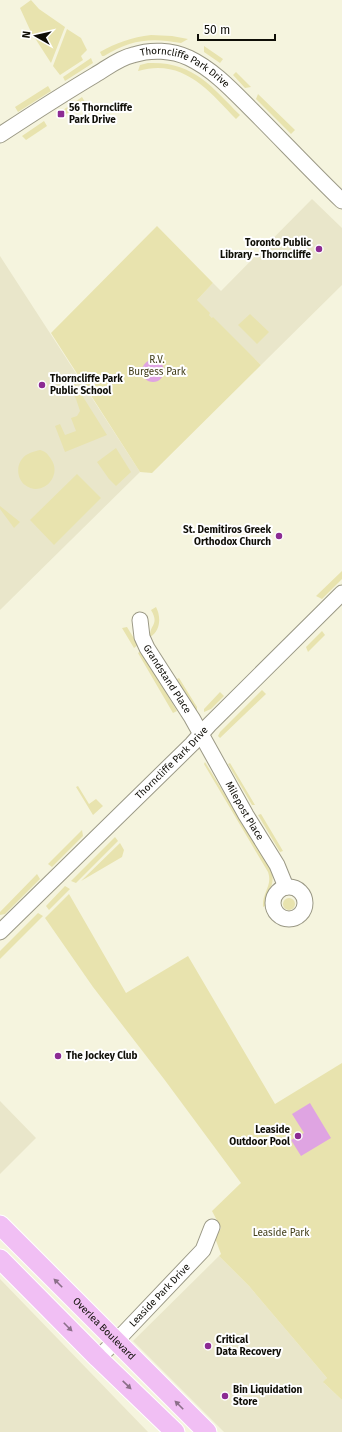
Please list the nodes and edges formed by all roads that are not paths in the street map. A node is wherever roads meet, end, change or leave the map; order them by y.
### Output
1 (0, 135) edge
2 (342, 201) edge
3 (342, 593) edge
4 (140, 620) dead end
5 (201, 734) junction
6 (286, 887) dead end
7 (0, 932) edge
8 (0, 1225) edge
9 (212, 1228) dead end
10 (0, 1259) edge
11 (116, 1341) junction
12 (98, 1358) junction
13 (175, 1432) edge
14 (207, 1432) edge

1 - 2 street, Thorncliffe Park Drive
3 - 5 street, Thorncliffe Park Drive
4 - 5 street, Grandstand Place
5 - 6 street, Milepost Place
5 - 7 street, Thorncliffe Park Drive
11 -> 8 main road, Overlea Boulevard
9 - 11 street, Leaside Park Drive
10 -> 12 main road
11 - 12 street, Leaside Park Drive
14 -> 11 main road, Overlea Boulevard
12 -> 13 main road

